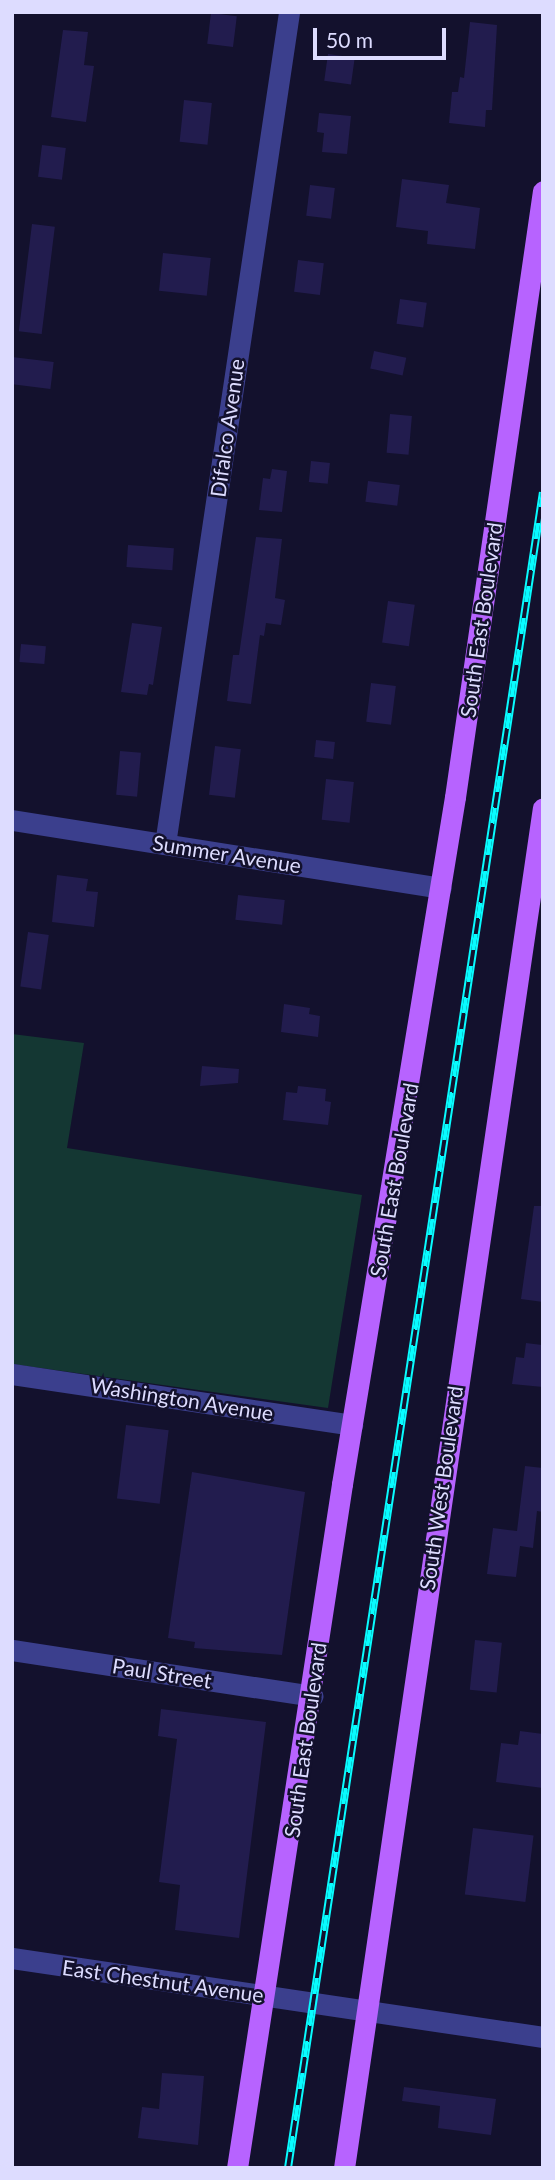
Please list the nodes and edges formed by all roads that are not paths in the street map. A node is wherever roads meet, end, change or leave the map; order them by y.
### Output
1 (289, 12) edge
2 (543, 191) edge
3 (543, 808) edge
4 (12, 820) edge
5 (165, 845) junction
6 (441, 888) junction
7 (12, 1374) edge
8 (352, 1425) junction
9 (12, 1650) edge
10 (312, 1696) junction
11 (12, 1958) edge
12 (266, 1996) junction
13 (367, 2011) junction
14 (543, 2037) edge
15 (237, 2168) edge
16 (344, 2168) edge

1 - 5 street, Difalco Avenue
2 - 6 main road, South East Boulevard
3 - 13 main road, South West Boulevard
4 - 5 street, Summer Avenue
5 - 6 street, Summer Avenue
6 - 8 main road, South East Boulevard
7 - 8 street, Washington Avenue
8 - 10 main road, South East Boulevard
9 - 10 street, Paul Street
10 - 12 main road, South East Boulevard
11 - 12 street, East Chestnut Avenue
12 - 13 street, East Chestnut Avenue
12 - 15 main road, South East Boulevard
13 - 14 street, East Chestnut Avenue
13 - 16 main road, South West Boulevard

